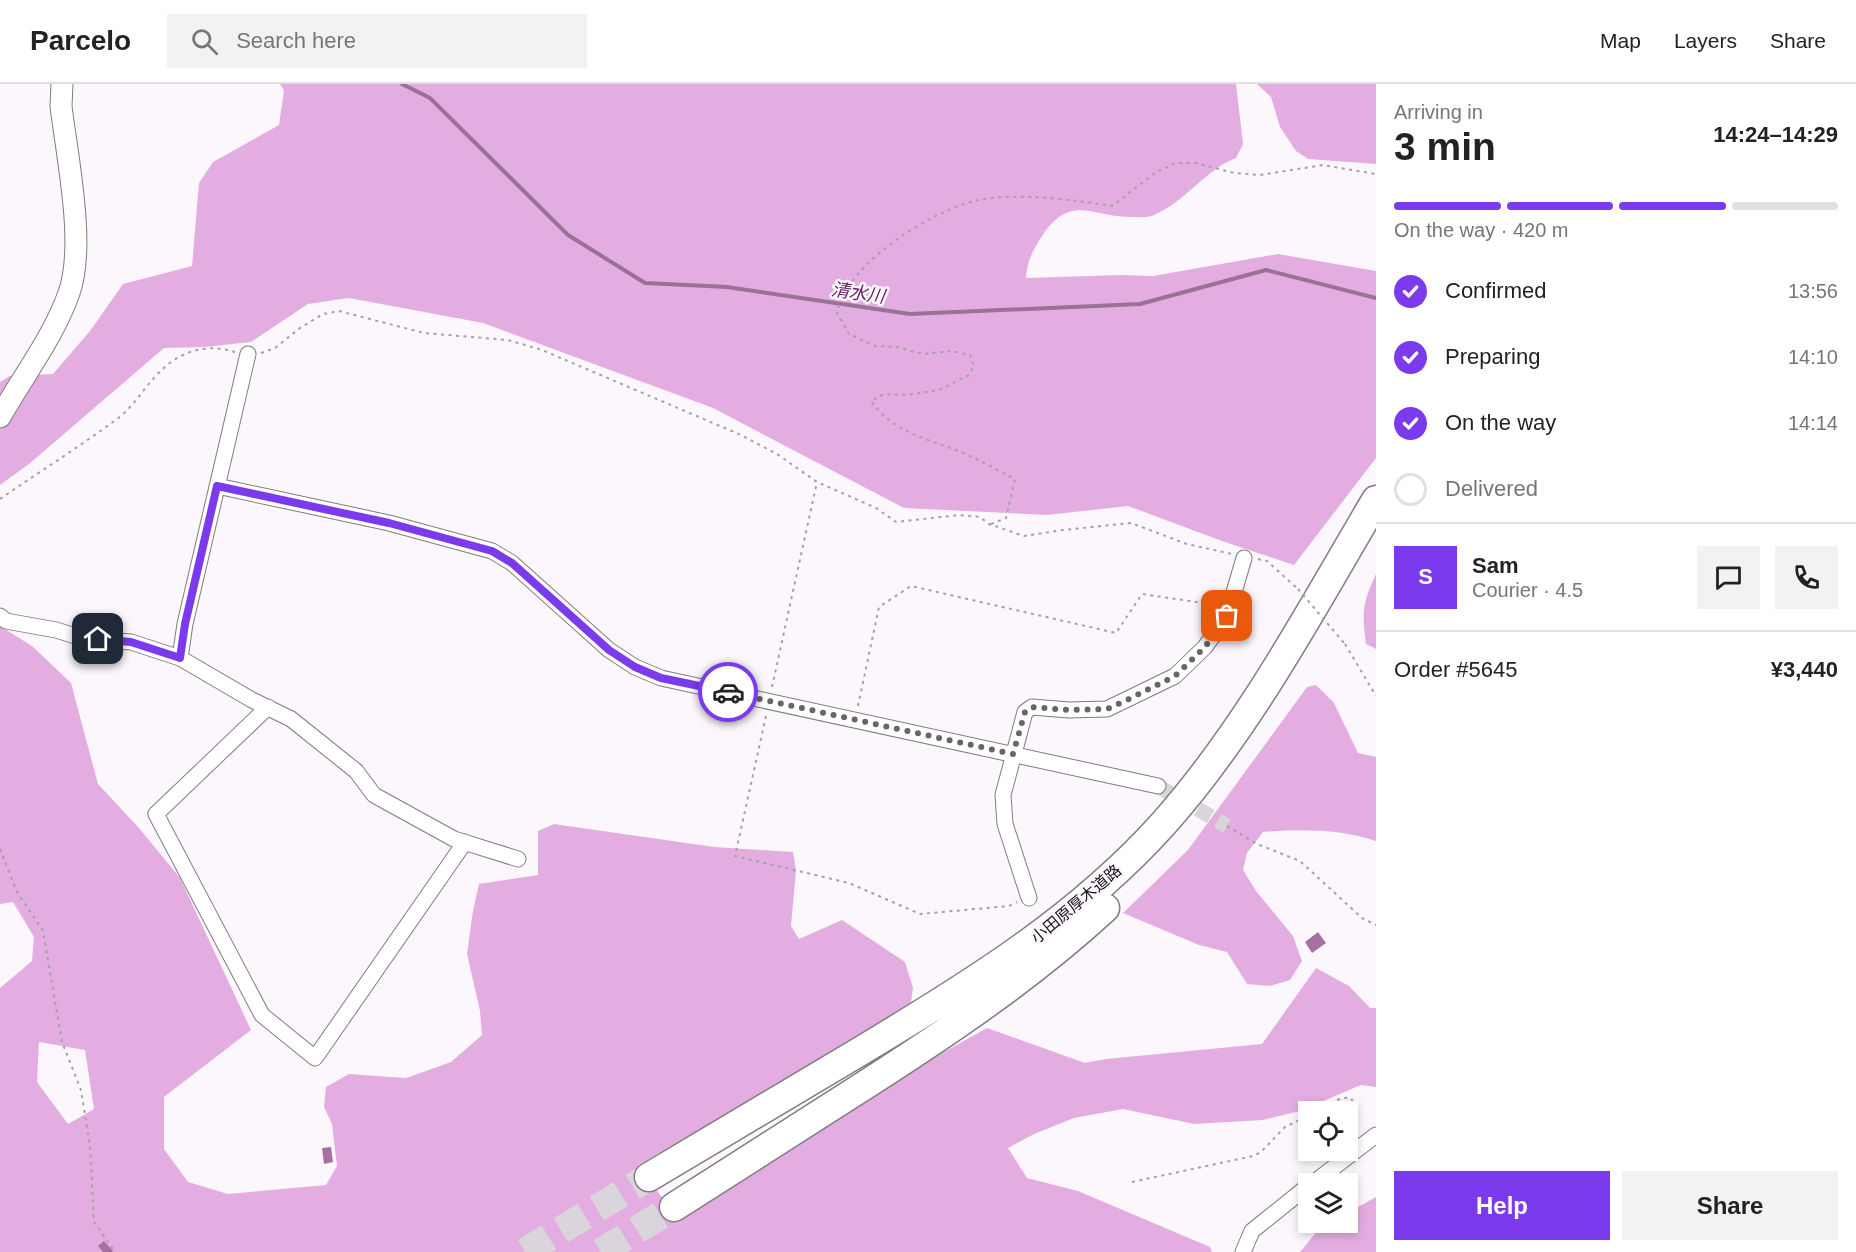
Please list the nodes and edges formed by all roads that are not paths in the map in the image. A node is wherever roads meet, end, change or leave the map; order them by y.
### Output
1 (62, 84) edge
2 (248, 354) road end
3 (0, 417) edge
4 (217, 486) junction
5 (1376, 500) edge
6 (1376, 534) edge
7 (1244, 558) road end
8 (0, 616) edge
9 (180, 658) junction
10 (268, 707) junction
11 (1013, 754) junction
12 (1158, 786) tunnel mouth
13 (465, 842) junction
14 (518, 859) dead end
15 (1029, 898) road end
16 (1376, 1135) edge
17 (1326, 1173) edge
18 (649, 1177) tunnel mouth
19 (1298, 1195) edge
20 (674, 1207) tunnel mouth
21 (1243, 1252) edge

1 - 3 street
2 - 4 street
4 - 9 street
4 - 11 street
5 - 18 highway, 小田原厚木道路
6 - 20 highway, 小田原厚木道路
7 - 11 street
8 - 9 street
9 - 10 street
10 - 13 street
10 - 13 street
11 - 12 street
11 - 15 street
13 - 14 street
16 - 17 street
19 - 21 street

